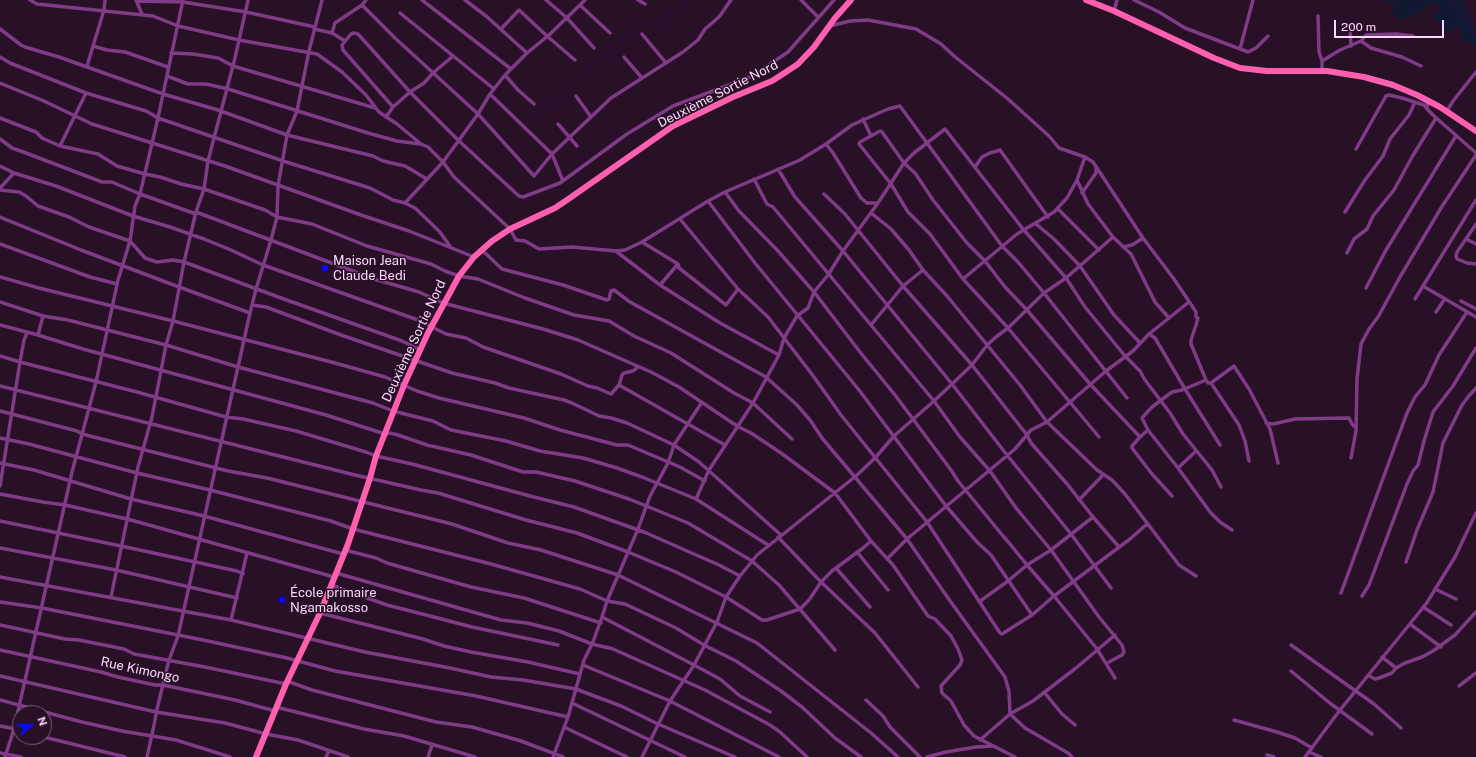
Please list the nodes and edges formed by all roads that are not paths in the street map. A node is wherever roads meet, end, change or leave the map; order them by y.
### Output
1 (30, 0) edge
2 (105, 0) edge
3 (136, 0) edge
4 (248, 0) edge
5 (322, 0) edge
6 (366, 0) edge
7 (422, 0) edge
8 (465, 0) edge
9 (546, 0) edge
10 (585, 0) edge
11 (638, 0) edge
12 (731, 0) edge
13 (800, 0) edge
14 (834, 0) edge
15 (851, 0) edge
16 (1086, 0) edge
17 (1117, 0) edge
18 (1134, 0) edge
19 (1253, 0) edge
20 (183, 1) edge
21 (1094, 1) edge
22 (645, 4) dead end
23 (362, 5) junction
24 (580, 5) junction
25 (104, 10) junction
26 (1114, 11) junction
27 (246, 12) junction
28 (400, 12) dead end
29 (142, 14) junction
30 (1318, 16) dead end
31 (818, 17) junction
32 (567, 18) junction
33 (178, 26) junction
34 (829, 26) junction
35 (1350, 26) dead end
36 (315, 28) junction
37 (0, 29) edge
38 (501, 29) junction
39 (332, 33) junction
40 (610, 33) dead end
41 (642, 34) dead end
42 (547, 36) junction
43 (1268, 36) dead end
44 (1413, 36) dead end
45 (239, 40) junction
46 (345, 41) junction
47 (1361, 41) junction
48 (94, 46) junction
49 (1351, 46) junction
50 (594, 48) dead end
51 (1240, 49) junction
52 (309, 51) junction
53 (527, 52) junction
54 (171, 53) junction
55 (453, 56) junction
56 (0, 57) edge
57 (624, 57) dead end
58 (575, 60) dead end
59 (1322, 61) junction
60 (666, 63) junction
61 (87, 66) junction
62 (233, 66) junction
63 (1421, 66) dead end
64 (168, 67) junction
65 (511, 68) junction
66 (1322, 71) junction
67 (1476, 72) edge
68 (433, 73) junction
69 (505, 75) junction
70 (167, 76) junction
71 (642, 78) junction
72 (0, 83) edge
73 (303, 86) junction
74 (228, 88) junction
75 (494, 89) junction
76 (410, 92) junction
77 (86, 93) junction
78 (163, 94) junction
79 (490, 94) junction
80 (576, 96) dead end
81 (1428, 101) junction
82 (1415, 102) junction
83 (534, 104) dead end
84 (394, 107) junction
85 (1427, 108) junction
86 (376, 109) junction
87 (297, 111) junction
88 (222, 112) junction
89 (1447, 112) junction
90 (478, 114) junction
91 (74, 116) junction
92 (386, 116) junction
93 (591, 117) junction
94 (0, 118) edge
95 (158, 118) junction
96 (1436, 118) junction
97 (863, 119) junction
98 (558, 124) dead end
99 (1476, 131) edge
100 (287, 135) junction
101 (871, 136) junction
102 (1456, 136) junction
103 (570, 137) junction
104 (215, 138) junction
105 (0, 139) edge
106 (459, 141) junction
107 (151, 143) junction
108 (421, 144) junction
109 (826, 144) junction
110 (928, 144) junction
111 (60, 146) junction
112 (577, 146) dead end
113 (1356, 149) dead end
114 (552, 154) junction
115 (1476, 154) edge
116 (1085, 157) junction
117 (208, 161) junction
118 (284, 161) junction
119 (443, 162) junction
120 (904, 163) junction
121 (0, 166) edge
122 (975, 167) junction
123 (1096, 168) junction
124 (778, 169) junction
125 (14, 173) junction
126 (145, 174) junction
127 (427, 179) junction
128 (754, 179) junction
129 (1077, 180) junction
130 (564, 181) junction
131 (891, 184) junction
132 (278, 186) junction
133 (0, 189) edge
134 (204, 189) junction
135 (725, 192) junction
136 (1082, 193) junction
137 (140, 194) junction
138 (824, 194) dead end
139 (1476, 200) edge
140 (708, 201) junction
141 (405, 203) junction
142 (878, 203) junction
143 (1058, 209) junction
144 (1345, 212) dead end
145 (196, 213) junction
146 (871, 213) junction
147 (133, 216) junction
148 (0, 217) edge
149 (277, 217) junction
150 (1048, 217) junction
151 (680, 219) junction
152 (1036, 224) junction
153 (1476, 224) edge
154 (1023, 229) junction
155 (510, 230) junction
156 (858, 230) junction
157 (190, 235) junction
158 (1113, 237) junction
159 (1143, 238) junction
160 (1466, 239) junction
161 (272, 240) junction
162 (130, 242) junction
163 (642, 242) junction
164 (0, 244) edge
165 (1476, 244) edge
166 (1002, 246) junction
167 (1123, 247) junction
168 (454, 249) junction
169 (482, 250) junction
170 (1099, 250) junction
171 (616, 251) junction
172 (843, 251) junction
173 (1347, 253) dead end
174 (474, 257) junction
175 (985, 261) junction
176 (184, 262) junction
177 (678, 264) junction
178 (1476, 264) edge
179 (122, 265) junction
180 (263, 265) junction
181 (1080, 266) junction
182 (923, 270) junction
183 (828, 275) junction
184 (458, 276) junction
185 (0, 277) edge
186 (1066, 278) junction
187 (963, 279) junction
188 (117, 284) junction
189 (660, 285) junction
190 (903, 286) junction
191 (1423, 286) junction
192 (179, 288) junction
193 (1366, 288) dead end
194 (256, 289) junction
195 (738, 289) junction
196 (814, 292) junction
197 (1044, 293) junction
198 (1415, 300) dead end
199 (1444, 300) junction
200 (1461, 300) dead end
201 (0, 302) edge
202 (1189, 302) junction
203 (443, 303) junction
204 (887, 304) junction
205 (112, 305) junction
206 (252, 305) junction
207 (1026, 309) junction
208 (1476, 309) edge
209 (1436, 312) dead end
210 (1467, 312) junction
211 (250, 313) junction
212 (43, 316) junction
213 (797, 316) junction
214 (1476, 317) edge
215 (1168, 318) junction
216 (173, 321) junction
217 (0, 325) edge
218 (871, 325) junction
219 (431, 327) junction
220 (1008, 328) junction
221 (106, 329) junction
222 (27, 333) junction
223 (1149, 334) junction
224 (38, 335) junction
225 (784, 338) junction
226 (244, 340) junction
227 (1140, 343) junction
228 (988, 344) junction
229 (166, 345) junction
230 (1476, 348) edge
231 (421, 350) junction
232 (101, 354) junction
233 (779, 355) junction
234 (0, 356) edge
235 (1125, 356) junction
236 (416, 361) junction
237 (20, 362) junction
238 (972, 365) junction
239 (238, 366) junction
240 (638, 366) junction
241 (161, 371) junction
242 (1106, 371) junction
243 (766, 377) junction
244 (1206, 380) junction
245 (96, 382) junction
246 (1211, 383) junction
247 (952, 384) junction
248 (1090, 384) junction
249 (404, 385) junction
250 (619, 385) junction
251 (0, 386) edge
252 (1476, 388) edge
253 (1185, 389) junction
254 (16, 390) junction
255 (233, 390) junction
256 (155, 398) junction
257 (1127, 398) dead end
258 (1160, 400) junction
259 (934, 401) junction
260 (702, 402) junction
261 (753, 403) junction
262 (1069, 403) junction
263 (89, 408) junction
264 (0, 411) edge
265 (393, 411) junction
266 (12, 414) junction
267 (226, 417) junction
268 (913, 419) junction
269 (1047, 422) junction
270 (688, 423) junction
271 (1266, 423) junction
272 (150, 424) junction
273 (737, 426) junction
274 (1355, 427) junction
275 (1148, 430) junction
276 (82, 434) junction
277 (385, 434) junction
278 (1027, 435) junction
279 (894, 436) junction
280 (1099, 437) dead end
281 (1140, 437) junction
282 (0, 438) edge
283 (792, 439) dead end
284 (6, 440) junction
285 (221, 441) junction
286 (1220, 444) dead end
287 (674, 445) junction
288 (725, 445) junction
289 (143, 450) junction
290 (1196, 451) junction
291 (1007, 455) junction
292 (76, 456) junction
293 (376, 456) junction
294 (875, 458) junction
295 (1351, 458) dead end
296 (1249, 461) dead end
297 (2, 463) edge
298 (668, 463) junction
299 (1278, 463) dead end
300 (215, 467) junction
301 (1178, 468) junction
302 (709, 470) junction
303 (990, 471) junction
304 (137, 473) junction
305 (1103, 475) junction
306 (856, 476) junction
307 (370, 478) junction
308 (71, 480) junction
309 (705, 481) junction
310 (656, 483) junction
311 (0, 486) edge
312 (1221, 487) dead end
313 (210, 490) junction
314 (966, 491) junction
315 (0, 494) edge
316 (835, 494) junction
317 (1172, 496) dead end
318 (131, 499) junction
319 (696, 499) junction
320 (1079, 500) junction
321 (362, 502) junction
322 (65, 505) junction
323 (946, 506) junction
324 (646, 507) junction
325 (1476, 513) edge
326 (204, 516) junction
327 (1092, 517) junction
328 (127, 519) junction
329 (0, 522) edge
330 (927, 522) junction
331 (1147, 524) junction
332 (353, 529) junction
333 (638, 529) junction
334 (1232, 530) dead end
335 (59, 533) junction
336 (1071, 534) junction
337 (780, 536) junction
338 (907, 539) junction
339 (199, 540) junction
340 (870, 541) junction
341 (768, 545) junction
342 (121, 546) junction
343 (1119, 547) junction
344 (0, 548) edge
345 (1051, 550) junction
346 (344, 552) junction
347 (628, 552) junction
348 (857, 552) junction
349 (247, 553) junction
350 (53, 559) junction
351 (887, 559) junction
352 (752, 561) junction
353 (194, 562) junction
354 (1406, 562) dead end
355 (1027, 565) junction
356 (1095, 565) junction
357 (836, 568) junction
358 (116, 570) junction
359 (243, 574) junction
360 (335, 575) junction
361 (618, 575) junction
362 (740, 576) junction
363 (1196, 576) dead end
364 (0, 577) edge
365 (1008, 581) junction
366 (821, 582) junction
367 (1074, 582) junction
368 (47, 585) junction
369 (331, 586) junction
370 (188, 587) junction
371 (1111, 588) dead end
372 (1435, 589) junction
373 (888, 590) dead end
374 (1340, 593) dead end
375 (1054, 596) junction
376 (1362, 596) dead end
377 (111, 597) junction
378 (726, 597) junction
379 (237, 598) junction
380 (1456, 599) dead end
381 (607, 601) junction
382 (0, 602) edge
383 (979, 602) junction
384 (870, 607) dead end
385 (1423, 607) junction
386 (42, 608) junction
387 (800, 609) junction
388 (183, 611) junction
389 (1476, 612) edge
390 (320, 613) junction
391 (1032, 615) junction
392 (602, 617) junction
393 (231, 620) junction
394 (717, 622) junction
395 (601, 623) junction
396 (1410, 624) junction
397 (0, 625) edge
398 (1452, 625) dead end
399 (37, 633) junction
400 (1115, 635) junction
401 (178, 636) junction
402 (309, 638) junction
403 (592, 644) junction
404 (558, 645) dead end
405 (704, 645) junction
406 (1291, 645) dead end
407 (1441, 647) junction
408 (1097, 649) junction
409 (0, 650) edge
410 (835, 650) dead end
411 (31, 657) junction
412 (1382, 657) junction
413 (169, 660) junction
414 (297, 661) junction
415 (1110, 662) dead end
416 (583, 665) junction
417 (694, 665) junction
418 (1396, 668) junction
419 (1291, 671) dead end
420 (1476, 673) edge
421 (580, 674) junction
422 (1368, 675) junction
423 (0, 676) edge
424 (1115, 678) dead end
425 (25, 681) junction
426 (684, 681) junction
427 (287, 683) junction
428 (163, 685) junction
429 (1459, 686) dead end
430 (918, 687) dead end
431 (576, 689) junction
432 (1356, 690) junction
433 (1044, 692) junction
434 (0, 700) edge
435 (866, 700) dead end
436 (670, 702) junction
437 (572, 703) junction
438 (20, 705) joint
439 (275, 709) junction
440 (1340, 710) junction
441 (156, 712) junction
442 (770, 712) dead end
443 (52, 714) edge
444 (1010, 714) junction
445 (568, 717) junction
446 (1234, 720) dead end
447 (658, 724) junction
448 (1075, 725) dead end
449 (0, 726) edge
450 (564, 727) junction
451 (1401, 728) dead end
452 (12, 729) edge
453 (266, 734) junction
454 (1372, 734) dead end
455 (12, 736) edge
456 (152, 736) junction
457 (52, 739) edge
458 (650, 740) junction
459 (980, 740) junction
460 (432, 745) junction
461 (994, 746) junction
462 (1312, 748) junction
463 (329, 751) junction
464 (1309, 752) junction
465 (0, 753) edge
466 (554, 755) edge
467 (1267, 755) dead end
468 (6, 756) edge
469 (21, 757) edge
470 (125, 757) edge
471 (147, 757) edge
472 (230, 757) edge
473 (256, 757) edge
474 (326, 757) edge
475 (348, 757) edge
476 (428, 757) edge
477 (475, 757) edge
478 (563, 757) edge
479 (627, 757) edge
480 (642, 757) edge
481 (685, 757) edge
482 (735, 757) edge
483 (779, 757) edge
484 (807, 757) edge
485 (860, 757) edge
486 (898, 757) edge
487 (920, 757) edge
488 (927, 757) edge
489 (1015, 757) edge
490 (1072, 757) edge
491 (1274, 757) edge
492 (1305, 757) edge
493 (1322, 757) edge

1 - 25 street
2 - 25 street
3 - 20 street
3 - 29 street
4 - 27 street
5 - 36 street
6 - 23 street
7 - 65 street
8 - 38 street
9 - 32 street
10 - 24 street
11 - 22 street
12 - 60 street
13 - 31 street
14 - 31 street
15 - 34 main road, Deuxième Sortie Nord
16 - 21 main road
17 - 26 street
18 - 51 street
19 - 51 street
20 - 27 street
20 - 33 street
21 - 26 main road
23 - 39 street
23 - 68 street
24 - 32 street
24 - 40 street
25 - 29 street
25 - 48 street
26 - 66 main road
27 - 36 street
27 - 45 street
28 - 55 street
29 - 33 street
30 - 59 street
31 - 130 street
32 - 42 street
32 - 50 street
33 - 45 street
33 - 54 street
34 - 116 street
34 - 155 main road, Deuxième Sortie Nord
35 - 49 street
36 - 39 street
36 - 52 street
37 - 61 street
38 - 42 street
38 - 53 street
39 - 46 street
41 - 60 street
42 - 53 street
42 - 58 street
43 - 51 street
44 - 47 street
45 - 52 street
45 - 62 street
46 - 76 street
46 - 84 street
47 - 49 street
47 - 63 street
48 - 61 street
48 - 64 street
49 - 59 street
52 - 73 street
52 - 86 street
53 - 65 street
54 - 62 street
54 - 64 street
55 - 68 street
55 - 75 street
56 - 77 street
57 - 71 street
59 - 66 street
60 - 71 street
61 - 78 street
62 - 73 street
62 - 74 street
64 - 70 street
65 - 69 street
66 - 81 main road
67 - 89 street
68 - 76 street
68 - 90 street
69 - 75 street
69 - 83 street
70 - 74 street
70 - 78 street
71 - 93 street
72 - 91 street
73 - 86 street
73 - 87 street
74 - 87 street
74 - 88 street
75 - 79 street
76 - 84 street
76 - 106 street
77 - 91 street
77 - 95 street
78 - 88 street
78 - 95 street
79 - 90 street
79 - 114 street
80 - 93 street
81 - 85 street
81 - 89 main road
82 - 85 street
82 - 113 street
82 - 144 street
84 - 92 street
85 - 96 street
86 - 92 street
87 - 100 street
87 - 108 street
88 - 100 street
88 - 104 street
89 - 99 main road
90 - 106 street
90 - 114 street
91 - 107 street
91 - 111 street
92 - 108 street
93 - 103 street
94 - 111 street
95 - 104 street
95 - 107 street
96 - 102 street
96 - 173 street
97 - 101 street
97 - 109 street
97 - 110 street
98 - 103 street
100 - 118 street
100 - 127 street
101 - 120 street
101 - 131 street
102 - 115 street
102 - 193 street
103 - 112 street
103 - 114 street
104 - 117 street
104 - 118 street
105 - 137 street
106 - 119 street
106 - 130 street
107 - 117 street
107 - 126 street
108 - 119 street
109 - 124 street
109 - 142 street
110 - 120 street
110 - 122 street
110 - 166 street
111 - 126 street
114 - 130 street
115 - 274 street
116 - 123 street
116 - 129 street
117 - 132 street
117 - 134 street
118 - 132 street
118 - 141 street
119 - 127 street
119 - 155 street
120 - 131 street
120 - 175 street
121 - 125 street
122 - 150 street
122 - 154 street
123 - 136 street
123 - 159 street
124 - 128 street
124 - 172 street
125 - 133 street
125 - 147 street
126 - 134 street
126 - 137 street
127 - 141 street
128 - 135 street
128 - 183 street
129 - 136 street
129 - 143 street
131 - 142 street
131 - 187 street
132 - 149 street
132 - 168 street
133 - 162 street
134 - 145 street
134 - 149 street
135 - 140 street
135 - 196 street
136 - 158 street
137 - 145 street
137 - 147 street
138 - 156 street
139 - 191 street
140 - 151 street
140 - 213 street
141 - 168 street
142 - 146 street
143 - 150 street
143 - 170 street
145 - 157 street
145 - 161 street
146 - 156 street
146 - 182 street
147 - 157 street
147 - 162 street
148 - 179 street
149 - 161 street
149 - 184 street
150 - 152 street
151 - 163 street
151 - 195 street
152 - 154 street
152 - 181 street
153 - 160 street
154 - 166 street
154 - 186 street
155 - 169 main road, Deuxième Sortie Nord
155 - 171 street
156 - 172 street
156 - 190 street
157 - 176 street
157 - 180 street
158 - 167 street
158 - 170 street
159 - 167 street
159 - 202 street
160 - 165 street
160 - 178 street
161 - 180 street
161 - 203 street
162 - 176 street
162 - 179 street
163 - 171 street
163 - 177 street
164 - 188 street
166 - 175 street
166 - 197 street
167 - 215 street
168 - 174 street
169 - 174 main road, Deuxième Sortie Nord
169 - 243 street
170 - 181 street
171 - 189 street
172 - 183 street
172 - 204 street
174 - 184 main road, Deuxième Sortie Nord
175 - 187 street
175 - 207 street
176 - 192 street
176 - 194 street
177 - 189 street
177 - 195 street
179 - 188 street
179 - 192 street
180 - 194 street
180 - 219 street
181 - 186 street
181 - 227 street
182 - 190 street
182 - 228 street
183 - 196 street
183 - 218 street
184 - 203 main road, Deuxième Sortie Nord
184 - 261 street
185 - 205 street
186 - 197 street
186 - 235 street
187 - 220 street
188 - 205 street
189 - 233 street
190 - 204 street
190 - 238 street
191 - 198 street
191 - 199 street
192 - 211 street
192 - 216 street
194 - 206 street
194 - 231 street
195 - 225 street
196 - 213 street
196 - 268 street
197 - 207 street
197 - 242 street
199 - 209 street
199 - 210 street
200 - 208 street
201 - 212 street
202 - 215 street
202 - 244 street
203 - 219 main road, Deuxième Sortie Nord
203 - 240 street
204 - 218 street
204 - 247 street
205 - 216 street
205 - 221 street
206 - 211 street
206 - 236 street
207 - 220 street
207 - 248 street
210 - 214 street
210 - 374 street
211 - 226 street
212 - 221 street
212 - 224 street
213 - 225 street
213 - 279 street
215 - 223 street
216 - 226 street
216 - 229 street
217 - 222 street
218 - 259 street
219 - 231 main road, Deuxième Sortie Nord
219 - 250 street
220 - 228 street
220 - 262 street
221 - 229 street
221 - 232 street
222 - 224 street
222 - 237 street
223 - 227 street
223 - 253 street
224 - 232 street
225 - 233 street
225 - 294 street
226 - 239 street
226 - 249 street
227 - 235 street
228 - 238 street
228 - 269 street
229 - 239 street
229 - 241 street
230 - 376 street
231 - 236 main road, Deuxième Sortie Nord
232 - 241 street
232 - 245 street
233 - 243 street
234 - 237 street
235 - 242 street
235 - 258 street
236 - 249 main road, Deuxième Sortie Nord
236 - 287 street
237 - 245 street
237 - 254 street
238 - 247 street
238 - 278 street
239 - 255 street
239 - 265 street
240 - 250 street
240 - 260 street
241 - 255 street
241 - 256 street
242 - 248 street
242 - 257 street
243 - 261 street
243 - 306 street
244 - 246 street
244 - 253 street
245 - 256 street
245 - 263 street
246 - 271 street
246 - 296 street
247 - 259 street
247 - 291 street
248 - 262 street
248 - 281 street
249 - 265 main road, Deuxième Sortie Nord
249 - 298 street
250 - 270 street
251 - 254 street
252 - 354 street
253 - 258 street
253 - 286 street
254 - 263 street
254 - 266 street
255 - 267 street
255 - 277 street
256 - 267 street
256 - 272 street
258 - 275 street
258 - 290 street
259 - 268 street
259 - 303 street
260 - 270 street
260 - 273 street
261 - 273 street
261 - 283 street
262 - 269 street
262 - 280 street
263 - 272 street
263 - 276 street
264 - 266 street
265 - 277 main road, Deuxième Sortie Nord
265 - 310 street
266 - 276 street
266 - 284 street
267 - 285 street
267 - 293 street
268 - 279 street
268 - 314 street
269 - 278 street
269 - 305 street
270 - 287 street
270 - 288 street
271 - 274 street
271 - 299 street
272 - 285 street
272 - 289 street
273 - 288 street
273 - 316 street
274 - 295 street
275 - 281 street
275 - 301 street
276 - 289 street
276 - 292 street
277 - 293 main road, Deuxième Sortie Nord
277 - 324 street
278 - 291 street
278 - 320 street
279 - 294 street
279 - 323 street
281 - 317 street
282 - 284 street
284 - 292 street
284 - 297 street
285 - 300 street
285 - 307 street
287 - 298 street
287 - 302 street
288 - 302 street
289 - 300 street
289 - 304 street
290 - 301 street
290 - 312 street
291 - 303 street
291 - 336 street
292 - 304 street
292 - 308 street
293 - 307 main road, Deuxième Sortie Nord
293 - 333 street
294 - 306 street
294 - 330 street
297 - 308 street
297 - 311 street
298 - 309 street
298 - 310 street
300 - 313 street
300 - 321 street
301 - 334 street
302 - 309 street
302 - 337 street
303 - 314 street
303 - 345 street
304 - 313 street
304 - 318 street
305 - 320 street
305 - 331 street
306 - 316 street
306 - 338 street
307 - 321 main road, Deuxième Sortie Nord
307 - 347 street
308 - 318 street
308 - 322 street
309 - 319 street
310 - 319 street
310 - 324 street
313 - 326 street
313 - 332 street
314 - 323 street
314 - 355 street
315 - 322 street
316 - 337 street
316 - 340 street
318 - 326 street
318 - 328 street
319 - 341 street
320 - 327 street
321 - 332 main road, Deuxième Sortie Nord
321 - 361 street
322 - 328 street
322 - 335 street
323 - 330 street
323 - 365 street
324 - 333 street
324 - 352 street
325 - 372 street
326 - 339 street
326 - 346 street
327 - 336 street
327 - 343 street
328 - 339 street
328 - 342 street
329 - 335 street
330 - 338 street
330 - 383 street
331 - 343 street
331 - 363 street
332 - 346 main road, Deuxième Sortie Nord
332 - 381 street
333 - 347 street
333 - 362 street
335 - 342 street
335 - 350 street
336 - 345 street
336 - 356 street
337 - 341 street
337 - 366 street
338 - 351 street
338 - 444 street
339 - 349 street
339 - 353 street
340 - 348 street
340 - 351 street
341 - 352 street
342 - 353 street
342 - 358 street
343 - 356 street
344 - 350 street
345 - 355 street
345 - 367 street
346 - 360 main road, Deuxième Sortie Nord
346 - 395 street
347 - 361 street
347 - 378 street
348 - 357 street
348 - 373 street
349 - 359 street
349 - 360 street
350 - 358 street
350 - 368 street
351 - 459 street
352 - 362 street
352 - 387 street
353 - 359 street
353 - 370 street
355 - 365 street
355 - 375 street
356 - 367 street
356 - 371 street
357 - 366 street
357 - 384 street
358 - 370 street
358 - 377 street
359 - 379 street
360 - 369 main road, Deuxième Sortie Nord
360 - 403 street
361 - 381 street
361 - 394 street
362 - 378 street
364 - 368 street
365 - 383 street
365 - 391 street
366 - 387 street
366 - 430 street
367 - 375 street
367 - 400 street
368 - 377 street
368 - 386 street
369 - 390 main road, Deuxième Sortie Nord
369 - 404 street
370 - 379 street
370 - 388 street
372 - 380 street
372 - 385 street
375 - 391 street
375 - 408 street
377 - 388 street
378 - 387 street
378 - 394 street
379 - 393 street
381 - 392 street
381 - 405 street
382 - 386 street
383 - 391 street
385 - 396 street
385 - 398 street
386 - 399 street
386 - 401 street
387 - 410 street
388 - 393 street
388 - 401 street
389 - 407 street
390 - 402 main road, Deuxième Sortie Nord
390 - 421 street
392 - 395 street
392 - 417 street
393 - 402 street
394 - 405 street
394 - 486 street
395 - 403 street
396 - 407 street
396 - 412 street
397 - 399 street
399 - 411 street
399 - 413 street
400 - 408 street
400 - 415 street
401 - 413 street
401 - 414 street
402 - 414 main road, Deuxième Sortie Nord
402 - 431 street
403 - 416 street
403 - 426 street
405 - 417 street
405 - 485 street
406 - 432 street
407 - 418 street
408 - 424 street
408 - 433 street
409 - 411 street, Rue Kimongo
411 - 425 street
411 - 428 street, Rue Kimongo
412 - 418 street
412 - 422 street
413 - 427 street
413 - 428 street
414 - 427 main road, Deuxième Sortie Nord
414 - 445 street
416 - 421 street
416 - 436 street
417 - 426 street
417 - 442 street
418 - 422 street
419 - 440 street
420 - 429 street
421 - 431 street
422 - 432 street
423 - 425 street
425 - 438 street
425 - 441 street
426 - 436 street
426 - 484 street
427 - 439 main road, Deuxième Sortie Nord
427 - 466 street
428 - 439 street, Rue Kimongo
428 - 441 street
431 - 437 street
431 - 447 street
432 - 440 street
432 - 451 street
433 - 444 street
433 - 448 street
434 - 438 street
435 - 487 street
436 - 447 street
436 - 483 street
437 - 445 street
437 - 458 street
439 - 453 main road, Deuxième Sortie Nord
439 - 460 street, Rue Kimongo
440 - 454 street
440 - 462 street
441 - 453 street
441 - 456 street
443 - 456 street
444 - 459 street
444 - 490 street
445 - 450 street
446 - 462 street
447 - 458 street
447 - 482 street
449 - 452 street
450 - 466 street
450 - 479 street
453 - 463 street
453 - 473 main road, Deuxième Sortie Nord
455 - 468 street
456 - 471 street
456 - 472 street
457 - 470 street
458 - 480 street
458 - 481 street
459 - 461 street
460 - 476 street
460 - 477 street, Rue Kimongo
461 - 488 street
461 - 489 street
462 - 464 street
463 - 474 street
463 - 475 street
464 - 492 street
464 - 493 street
465 - 468 street
466 - 478 street
467 - 491 street
468 - 469 street

